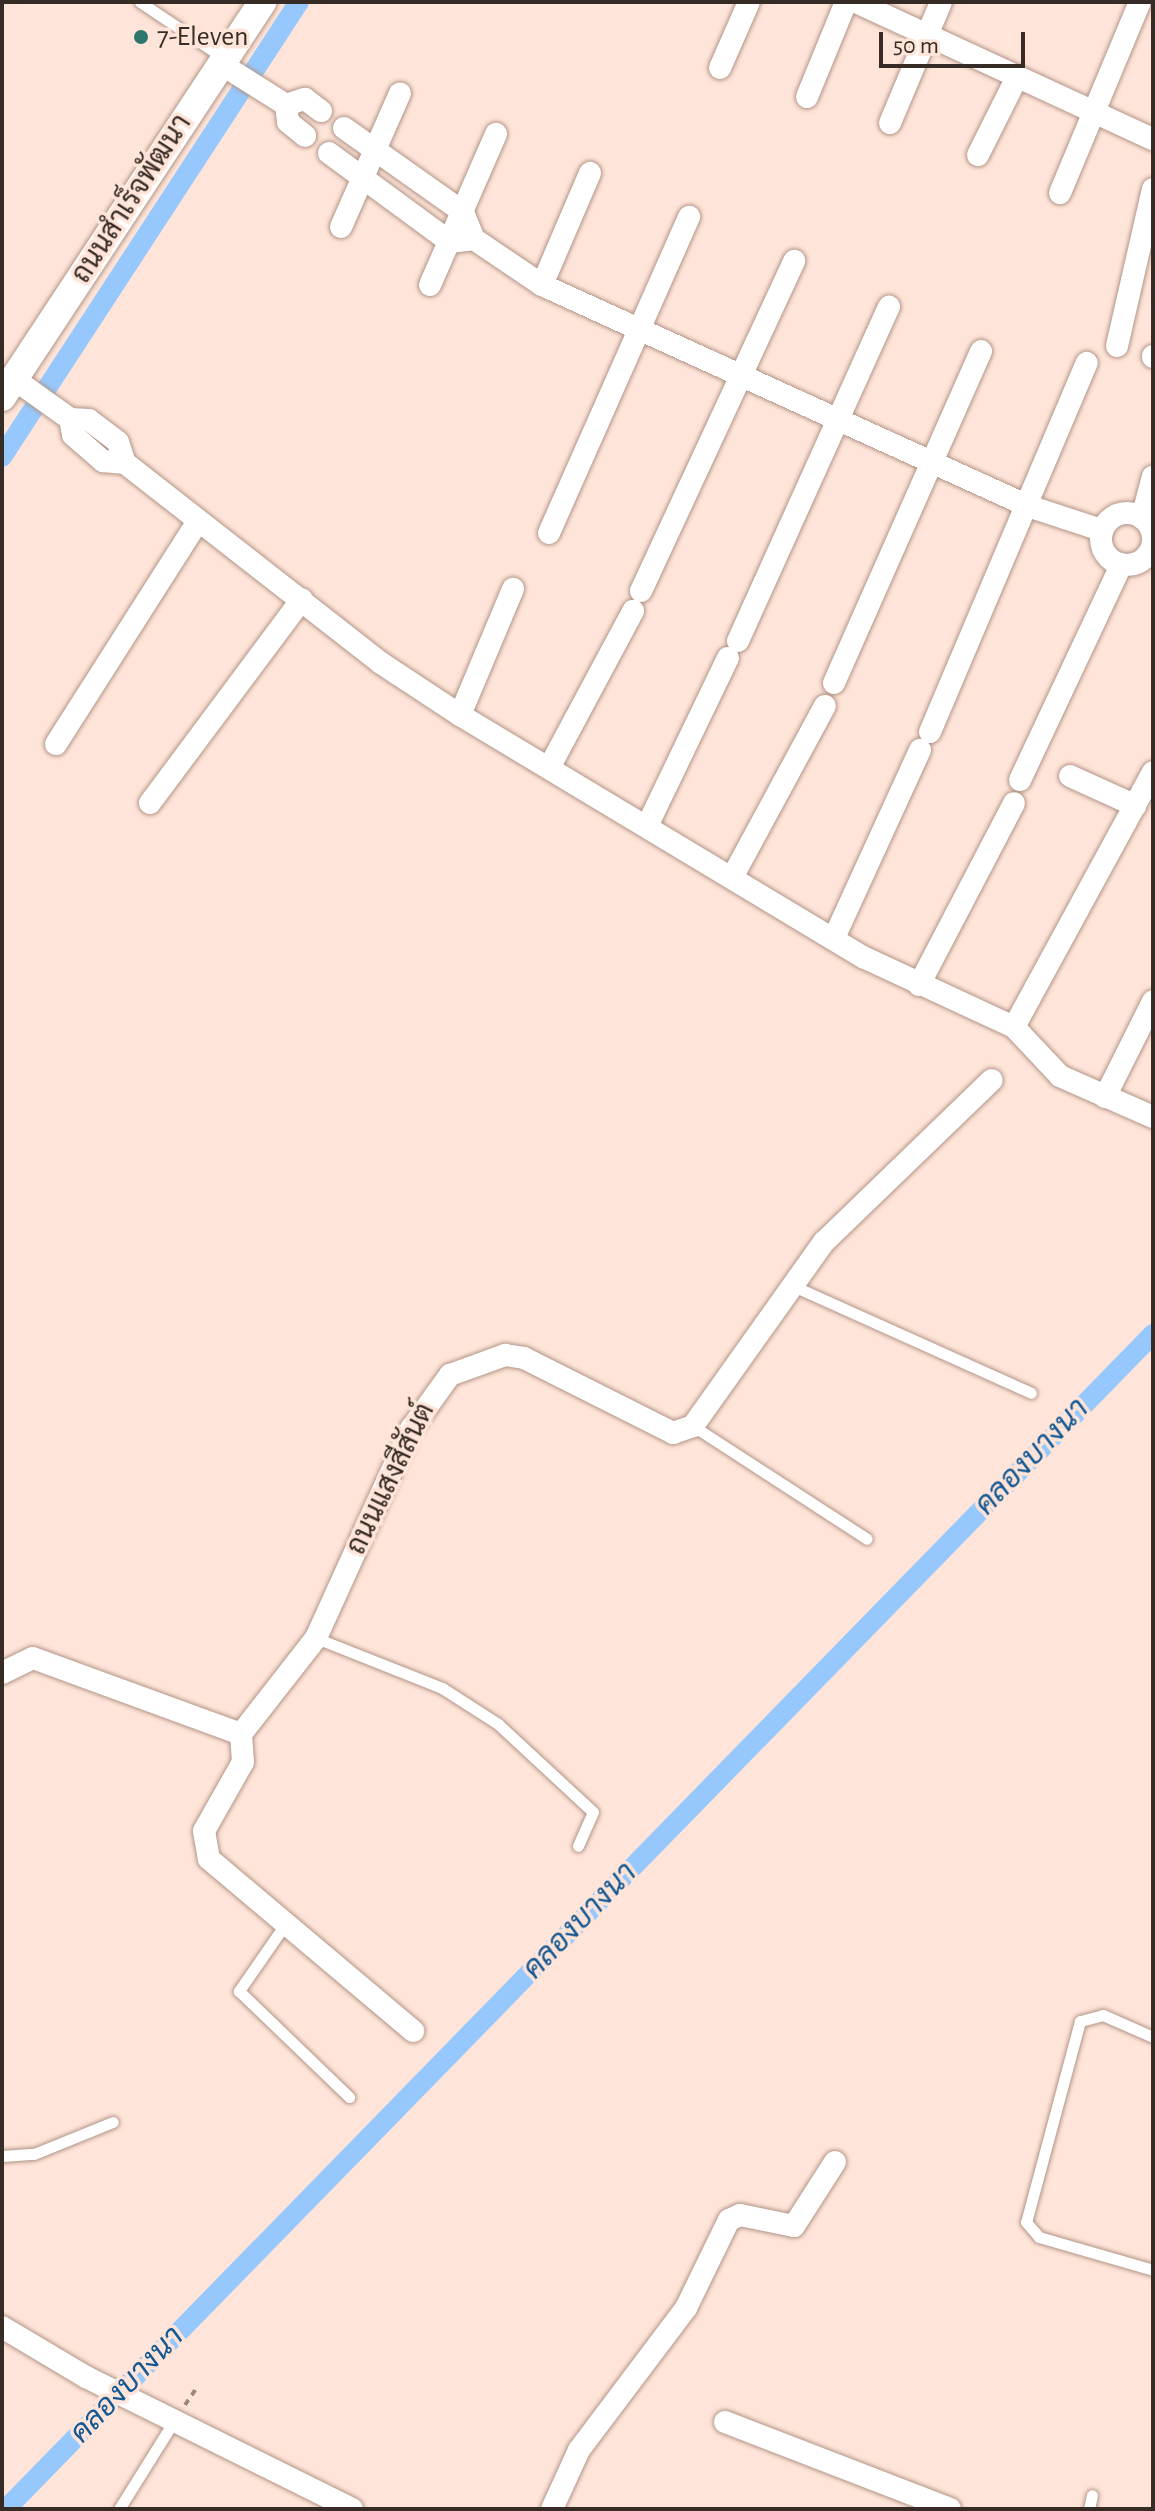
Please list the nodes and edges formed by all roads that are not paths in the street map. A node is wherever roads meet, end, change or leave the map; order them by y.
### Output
1 (140, 2) edge
2 (262, 2) edge
3 (749, 2) edge
4 (846, 2) edge
5 (856, 2) edge
6 (941, 2) edge
7 (1140, 2) edge
8 (927, 35) junction
9 (229, 67) junction
10 (720, 68) dead end
11 (1015, 81) junction
12 (400, 93) dead end
13 (807, 97) dead end
14 (282, 102) junction
15 (321, 111) dead end
16 (1092, 116) junction
17 (890, 123) dead end
18 (344, 128) dead end
19 (496, 134) dead end
20 (305, 136) dead end
21 (1153, 139) edge
22 (375, 150) junction
23 (329, 153) dead end
24 (978, 155) dead end
25 (590, 173) dead end
26 (363, 178) junction
27 (1153, 189) edge
28 (1060, 193) dead end
29 (463, 212) junction
30 (689, 217) dead end
31 (341, 227) dead end
32 (474, 239) junction
33 (450, 242) junction
34 (794, 261) dead end
35 (430, 285) dead end
36 (542, 285) junction
37 (889, 307) dead end
38 (640, 332) junction
39 (1117, 346) dead end
40 (981, 351) dead end
41 (1087, 363) dead end
42 (741, 377) junction
43 (17, 390) edge
44 (836, 418) junction
45 (930, 460) junction
46 (1153, 476) edge
47 (1028, 506) junction
48 (1142, 518) junction
49 (198, 521) junction
50 (1101, 530) junction
51 (549, 533) dead end
52 (1152, 547) edge
53 (1121, 565) junction
54 (513, 589) dead end
55 (302, 599) junction
56 (834, 683) dead end
57 (825, 706) dead end
58 (460, 715) junction
59 (56, 744) dead end
60 (550, 766) junction
61 (1153, 772) edge
62 (1070, 776) dead end
63 (1020, 780) dead end
64 (150, 803) dead end
65 (1014, 803) dead end
66 (1136, 806) junction
67 (649, 822) junction
68 (734, 874) junction
69 (834, 938) junction
70 (919, 985) junction
71 (1153, 1001) edge
72 (1014, 1027) junction
73 (992, 1080) dead end
74 (1105, 1097) junction
75 (1153, 1117) edge
76 (790, 1285) junction
77 (1031, 1393) dead end
78 (693, 1426) junction
79 (867, 1539) dead end
80 (316, 1638) junction
81 (2, 1673) edge
82 (241, 1734) junction
83 (578, 1846) dead end
84 (286, 1922) junction
85 (413, 2031) dead end
86 (1153, 2037) edge
87 (349, 2097) dead end
88 (113, 2122) dead end
89 (2, 2156) edge
90 (835, 2162) dead end
91 (1153, 2270) edge
92 (2, 2327) edge
93 (174, 2421) junction
94 (725, 2422) dead end
95 (1092, 2495) dead end
96 (119, 2509) edge
97 (352, 2509) edge
98 (552, 2509) edge
99 (950, 2509) edge
100 (1089, 2509) edge

1 - 9 lane
2 - 9 street, ถนนสำเร็จพัฒนา
3 - 10 street
4 - 13 street
5 - 8 street
6 - 8 street
7 - 16 street
8 - 11 street
8 - 17 street
9 - 14 street
9 - 43 street, ถนนสำเร็จพัฒนา
11 - 16 street
11 - 24 street
12 - 22 street
14 - 15 street
14 - 20 street
16 - 21 street
16 - 28 street
18 - 22 street
19 - 29 street
22 - 26 street
22 - 29 street
23 - 26 street
25 - 36 street
26 - 31 street
26 - 33 street
27 - 39 street
29 - 32 street
29 - 33 street
30 - 38 street
32 - 33 street
32 - 36 street
33 - 35 street
34 - 42 street
36 - 38 street
37 - 44 street
38 - 42 street
38 - 51 street
40 - 45 street
41 - 47 street
42 - 44 street
42 - 60 street
43 - 49 street
44 - 45 street
44 - 67 street
45 - 47 street
45 - 56 street
46 - 48 street
47 - 50 street
47 - 69 street
48 - 50 street
48 - 52 street
49 - 55 street
49 - 59 street
50 - 53 street
52 - 53 street
53 - 63 street
54 - 58 street
55 - 58 street
55 - 64 street
57 - 68 street
58 - 60 street
60 - 67 street
61 - 66 street
62 - 66 street
65 - 70 street
66 - 72 street
67 - 68 street
68 - 69 street
69 - 70 street
70 - 72 street
71 - 74 street
72 - 74 street
73 - 76 street
74 - 75 street
76 - 77 lane
76 - 78 street
78 - 79 lane
78 - 80 street, ถนนแสงสีสันต์
80 - 82 street, ถนนแสงสีสันต์
80 - 83 lane
81 - 82 street
82 - 84 street
84 - 85 street
84 - 87 lane
86 - 91 lane
88 - 89 lane
90 - 98 street
92 - 93 street
93 - 96 lane
93 - 97 street
94 - 99 street
95 - 100 lane

